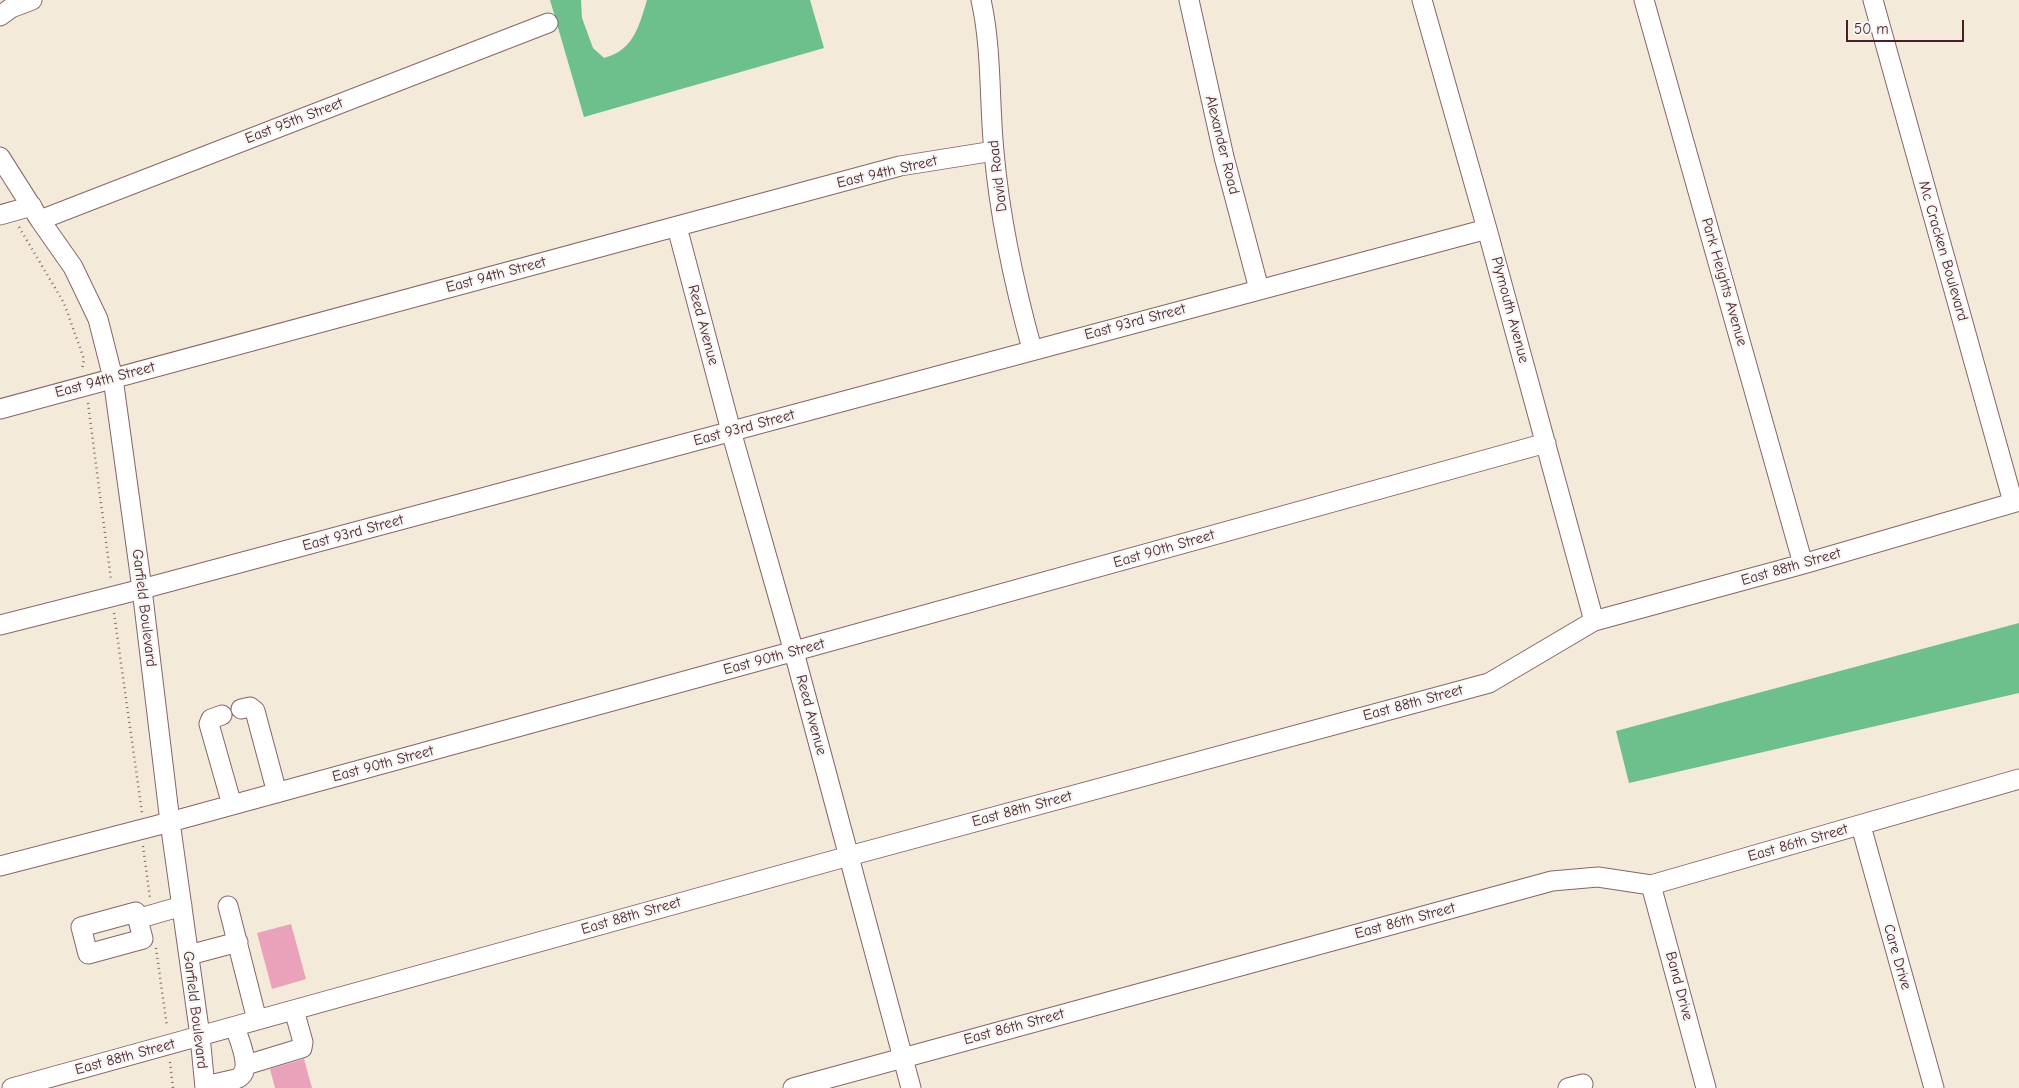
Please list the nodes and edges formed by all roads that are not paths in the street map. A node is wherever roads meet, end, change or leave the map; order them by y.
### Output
1 (32, 0) edge
2 (981, 0) edge
3 (1189, 0) edge
4 (1422, 0) edge
5 (1644, 0) edge
6 (1873, 0) edge
7 (0, 16) edge
8 (548, 23) dead end
9 (994, 151) junction
10 (0, 157) edge
11 (36, 213) junction
12 (5, 214) edge
13 (677, 227) junction
14 (1487, 229) junction
15 (1259, 289) junction
16 (1032, 349) junction
17 (114, 378) junction
18 (0, 409) edge
19 (732, 432) junction
20 (1546, 443) junction
21 (2016, 501) edge
22 (1803, 564) junction
23 (142, 589) junction
24 (1594, 621) junction
25 (0, 625) edge
26 (794, 652) junction
27 (240, 709) dead end
28 (222, 715) dead end
29 (2019, 779) edge
30 (278, 793) junction
31 (232, 805) junction
32 (170, 822) junction
33 (1860, 826) junction
34 (849, 856) junction
35 (0, 866) edge
36 (1651, 885) junction
37 (182, 906) junction
38 (228, 906) dead end
39 (137, 919) dead end
40 (238, 942) junction
41 (189, 955) junction
42 (294, 1010) junction
43 (258, 1020) junction
44 (235, 1027) junction
45 (200, 1036) junction
46 (903, 1057) junction
47 (246, 1065) junction
48 (205, 1087) edge
49 (12, 1088) edge
50 (793, 1088) edge
51 (911, 1088) edge
52 (1706, 1088) edge
53 (1934, 1088) edge

1 - 7 street
2 - 9 street, David Road
3 - 15 street, Alexander Road
4 - 14 street, Plymouth Avenue
5 - 22 street, Park Heights Avenue
6 - 21 street, Mc Cracken Boulevard
8 - 11 street, East 95th Street
9 - 13 street, East 94th Street
9 - 16 street, David Road
10 - 11 street, Garfield Boulevard
11 - 12 street, East 95th Street
11 - 17 street, Garfield Boulevard
13 - 17 street, East 94th Street
13 - 19 street, Reed Avenue
14 - 15 street, East 93rd Street
14 - 20 street, Plymouth Avenue
15 - 16 street, East 93rd Street
16 - 19 street, East 93rd Street
17 - 18 street, East 94th Street
17 - 23 street, Garfield Boulevard
19 - 23 street, East 93rd Street
19 - 26 street, Reed Avenue
20 - 24 street, Plymouth Avenue
20 - 26 street, East 90th Street
21 - 22 street, East 88th Street
22 - 24 street, East 88th Street
23 - 25 street, East 93rd Street
23 - 32 street, Garfield Boulevard
24 - 34 street, East 88th Street
26 - 30 street, East 90th Street
26 - 34 street, Reed Avenue
27 - 30 street
28 - 31 street
29 - 33 street, East 86th Street
30 - 31 street, East 90th Street
31 - 32 street, East 90th Street
32 - 35 street, East 90th Street
32 - 37 street, Garfield Boulevard
33 - 36 street, East 86th Street
33 - 53 street, Care Drive
34 - 42 street, East 88th Street
34 - 46 street, Reed Avenue
36 - 46 street, East 86th Street
36 - 52 street, Band Drive
37 - 39 street
37 - 41 street, Garfield Boulevard
38 - 40 street
40 - 41 street
40 - 43 street
41 - 45 street, Garfield Boulevard
42 - 43 street, East 88th Street
42 - 47 street
43 - 44 street, East 88th Street
44 - 45 street, East 88th Street
44 - 47 street
45 - 48 street, Garfield Boulevard
45 - 49 street, East 88th Street
46 - 50 street, East 86th Street
46 - 51 street, Reed Avenue
47 - 48 street

